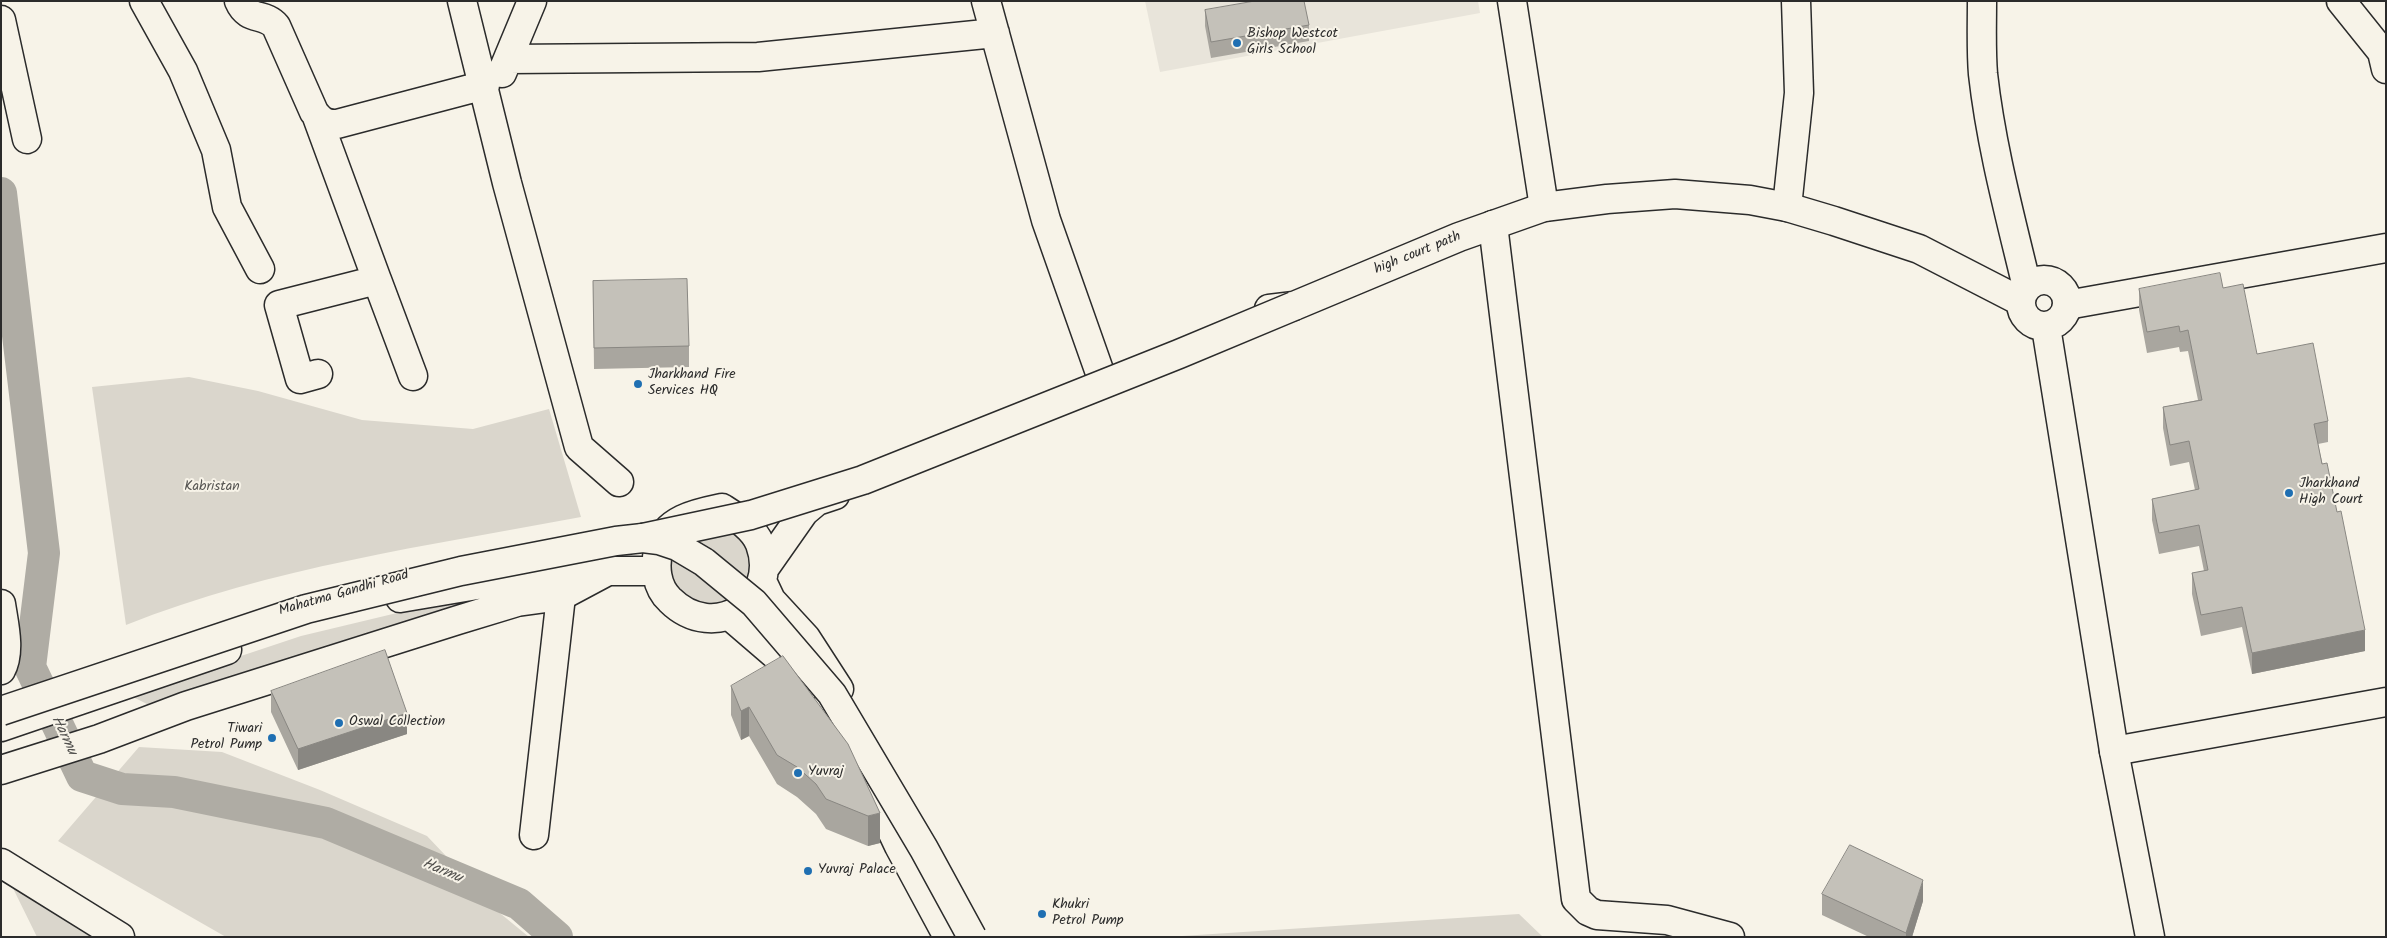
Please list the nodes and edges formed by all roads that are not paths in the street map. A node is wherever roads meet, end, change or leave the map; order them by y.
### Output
1 (144, 1) edge
2 (239, 1) edge
3 (462, 1) edge
4 (532, 1) edge
5 (986, 1) edge
6 (1512, 1) edge
7 (1796, 1) edge
8 (1982, 1) edge
9 (2350, 5) edge
10 (1, 20) edge
11 (995, 33) junction
12 (508, 59) junction
13 (2386, 69) edge
14 (487, 93) junction
15 (317, 116) junction
16 (27, 139) dead end
17 (1544, 207) junction
18 (1787, 207) junction
19 (1493, 225) junction
20 (2386, 248) edge
21 (260, 269) dead end
22 (377, 280) junction
23 (2024, 294) junction
24 (1294, 306) junction
25 (2067, 306) junction
26 (2046, 327) junction
27 (1100, 373) junction
28 (318, 374) dead end
29 (413, 376) dead end
30 (619, 482) dead end
31 (722, 508) junction
32 (696, 513) junction
33 (643, 538) junction
34 (612, 569) junction
35 (656, 571) junction
36 (763, 575) junction
37 (561, 596) junction
38 (1, 604) edge
39 (730, 616) junction
40 (1, 670) edge
41 (114, 678) junction
42 (2386, 702) edge
43 (1, 707) edge
44 (1, 712) edge
45 (1, 720) edge
46 (1, 727) edge
47 (2114, 751) junction
48 (11, 768) edge
49 (534, 835) dead end
50 (1, 863) edge
51 (120, 937) edge
52 (948, 937) edge
53 (959, 937) edge
54 (972, 937) edge
55 (984, 937) edge
56 (1730, 937) edge
57 (2150, 937) edge

1 - 21 main road
2 - 15 main road
3 - 14 main road
4 - 12 main road
5 - 11 main road
6 - 17 main road
7 - 18 main road
8 - 23 main road
9 - 13 main road
10 - 16 main road
11 - 12 main road
11 - 27 main road
12 - 14 main road
14 - 15 main road
14 - 30 main road
15 - 22 main road
17 - 18 main road, high court path
17 - 19 main road, high court path
18 - 23 main road, high court path
19 - 24 main road, high court path
19 - 56 main road
20 - 25 main road
22 - 28 main road
22 - 29 main road
23 - 25 main road
23 - 26 main road
24 - 27 main road
24 - 33 main road, high court path, bridge
24 - 36 main road
25 - 26 main road
26 - 47 main road
27 - 31 main road
31 - 32 main road
31 - 36 main road
32 - 35 main road
32 - 41 main road, Mahatma Gandhi Road
33 - 44 main road, bridge
33 - 54 main road, bridge
34 - 35 main road, Mahatma Gandhi Road
34 - 37 main road
34 - 41 main road, Mahatma Gandhi Road
35 - 39 main road
36 - 39 main road
36 - 55 main road
37 - 48 main road
37 - 49 main road
38 - 40 main road
39 - 52 main road
41 - 43 main road, Mahatma Gandhi Road
41 - 46 main road, Mahatma Gandhi Road
42 - 47 main road
45 - 53 main road
47 - 57 main road
50 - 51 main road

